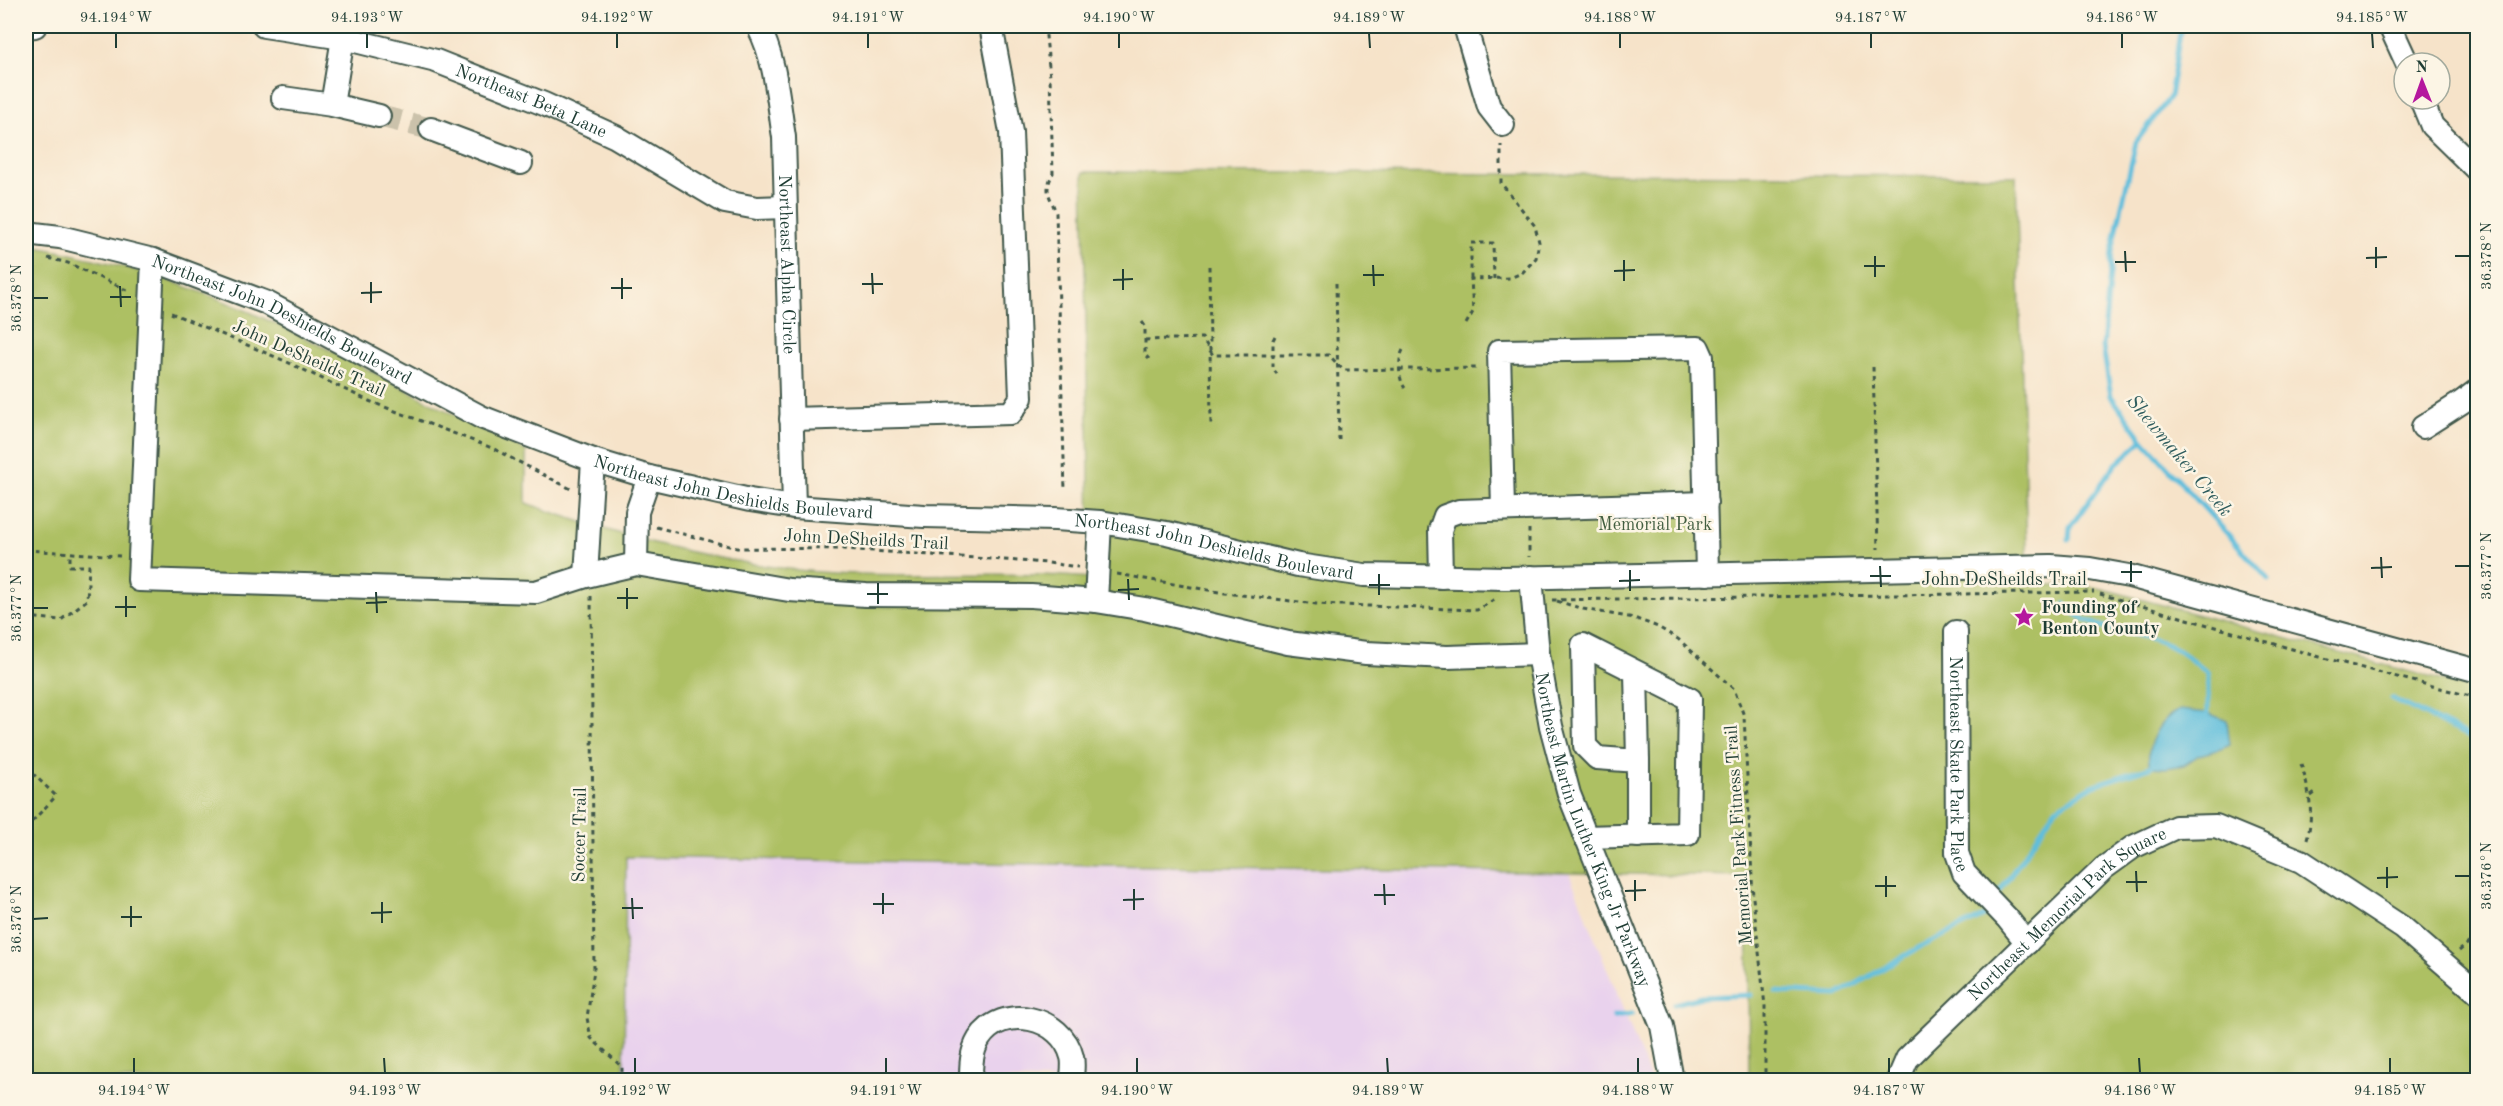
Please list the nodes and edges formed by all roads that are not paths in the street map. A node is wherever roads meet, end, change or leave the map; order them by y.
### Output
1 (28, 26) edge
2 (35, 26) edge
3 (264, 26) edge
4 (758, 26) edge
5 (991, 26) edge
6 (1465, 26) edge
7 (2390, 26) edge
8 (343, 38) junction
9 (2401, 51) edge
10 (283, 98) dead end
11 (332, 105) junction
12 (2426, 111) edge
13 (379, 116) tunnel mouth
14 (1503, 125) road end
15 (431, 129) tunnel mouth
16 (521, 163) dead end
17 (2478, 171) edge
18 (785, 207) junction
19 (26, 233) edge
20 (153, 260) junction
21 (2478, 390) edge
22 (791, 419) junction
23 (2423, 427) dead end
24 (593, 460) junction
25 (649, 477) junction
26 (1706, 503) junction
27 (794, 507) junction
28 (1503, 509) junction
29 (1100, 522) junction
30 (636, 564) junction
31 (1530, 567) junction
32 (1707, 574) junction
33 (586, 576) junction
34 (1441, 577) junction
35 (1095, 601) junction
36 (1956, 632) dead end
37 (1538, 654) junction
38 (2478, 671) edge
39 (1636, 672) junction
40 (1638, 761) junction
41 (1638, 836) junction
42 (1585, 837) junction
43 (2027, 943) junction
44 (2478, 993) edge
45 (971, 1080) edge
46 (1072, 1080) edge
47 (1672, 1080) edge
48 (1898, 1080) edge

1 - 2 street
3 - 8 street, Northeast Beta Lane
4 - 18 street, Northeast Alpha Circle
5 - 22 street
6 - 14 street
7 - 9 street
8 - 11 street
8 - 18 street, Northeast Beta Lane
10 - 11 street
11 - 13 street
12 - 17 street
15 - 16 street
18 - 22 street, Northeast Alpha Circle
19 - 20 street, Northeast John Deshields Boulevard
20 - 24 street, Northeast John Deshields Boulevard
20 - 33 street
21 - 23 street
22 - 27 street, Northeast Alpha Circle
24 - 25 street, Northeast John Deshields Boulevard
24 - 33 street
25 - 27 street, Northeast John Deshields Boulevard
25 - 30 street
26 - 28 street
26 - 28 street
26 - 32 street
27 - 29 street, Northeast John Deshields Boulevard
28 - 34 street
29 - 34 street, Northeast John Deshields Boulevard
29 - 35 street
30 - 33 street
30 - 35 street
31 - 32 street, Northeast John Deshields Boulevard
31 - 34 street, Northeast John Deshields Boulevard
31 - 37 street, Northeast Martin Luther King Jr Parkway
32 - 38 street, Northeast John Deshields Boulevard
35 - 37 street
36 - 43 street, Northeast Skate Park Place
37 - 42 street, Northeast Martin Luther King Jr Parkway
39 - 40 street
39 - 40 street
39 - 41 street
40 - 41 street
41 - 42 street
42 - 47 street, Northeast Martin Luther King Jr Parkway
43 - 44 street, Northeast Memorial Park Square
43 - 48 street, Northeast Memorial Park Square
45 - 46 street

